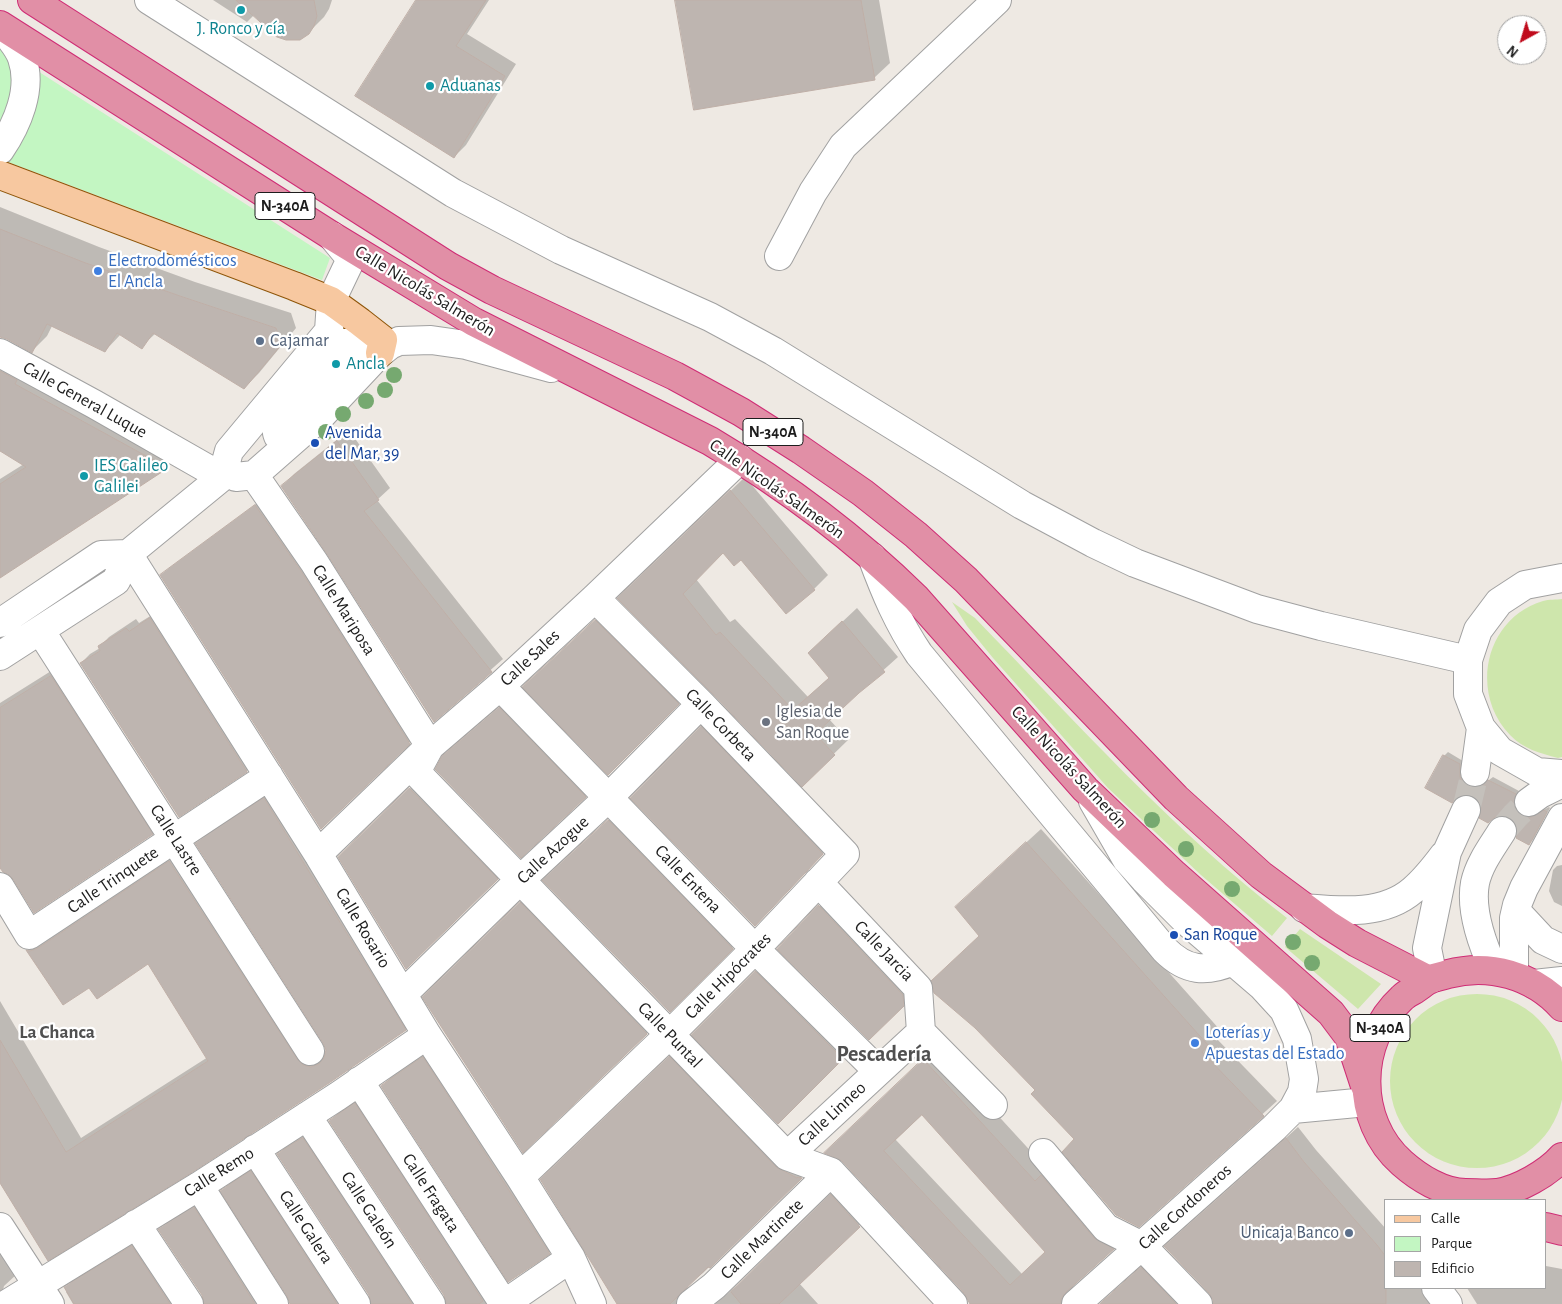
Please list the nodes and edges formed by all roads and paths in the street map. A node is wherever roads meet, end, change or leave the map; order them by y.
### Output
1 (32, 0) edge
2 (150, 0) edge
3 (997, 0) edge
4 (0, 25) edge
5 (0, 150) edge
6 (0, 175) edge
7 (332, 236) junction
8 (779, 256) dead end
9 (331, 301) junction
10 (0, 353) edge
11 (380, 353) junction
12 (577, 375) junction
13 (740, 459) junction
14 (254, 476) junction
15 (222, 477) junction
16 (128, 554) junction
17 (872, 557) junction
18 (1562, 578) edge
19 (595, 598) junction
20 (0, 623) edge
21 (40, 630) junction
22 (0, 656) edge
23 (1468, 660) junction
24 (500, 686) junction
25 (701, 704) junction
26 (1481, 728) junction
27 (430, 746) junction
28 (1475, 772) tunnel mouth
29 (1562, 774) edge
30 (269, 776) junction
31 (1562, 783) edge
32 (1086, 789) junction
33 (609, 797) junction
34 (1529, 802) tunnel mouth
35 (1466, 810) tunnel mouth
36 (1562, 818) edge
37 (1502, 831) tunnel mouth
38 (175, 838) junction
39 (1447, 852) junction
40 (318, 854) junction
41 (845, 854) joint
42 (520, 879) junction
43 (818, 882) junction
44 (0, 887) edge
45 (1304, 908) junction
46 (1516, 911) junction
47 (755, 949) junction
48 (1562, 950) edge
49 (1232, 961) junction
50 (1514, 976) junction
51 (1431, 979) junction
52 (1562, 981) edge
53 (403, 994) junction
54 (1562, 1007) edge
55 (922, 1032) junction
56 (427, 1035) junction
57 (669, 1035) junction
58 (310, 1051) dead end
59 (878, 1071) junction
60 (359, 1081) junction
61 (1366, 1094) junction
62 (993, 1105) dead end
63 (1293, 1109) junction
64 (307, 1116) junction
65 (256, 1149) junction
66 (1043, 1153) dead end
67 (786, 1156) junction
68 (1562, 1157) edge
69 (831, 1172) junction
70 (520, 1177) junction
71 (199, 1186) junction
72 (1454, 1196) edge
73 (136, 1224) junction
74 (0, 1227) edge
75 (1547, 1227) edge
76 (1562, 1231) edge
77 (1142, 1246) junction
78 (571, 1258) junction
79 (1437, 1289) edge
80 (44, 1294) edge
81 (722, 1295) edge
82 (7, 1304) edge
83 (189, 1304) edge
84 (274, 1304) edge
85 (356, 1304) edge
86 (431, 1304) edge
87 (504, 1304) edge
88 (592, 1304) edge
89 (691, 1304) edge
90 (952, 1304) edge
91 (1076, 1304) edge
92 (1198, 1304) edge
93 (1448, 1304) edge

1 - 45 highway, Calle Nicolás Salmerón / N-340A
2 - 23 street
3 - 8 street
4 - 5 street
4 - 7 highway, Calle Nicolás Salmerón / N-340A
6 - 9 main road
7 - 9 street
7 - 12 highway, Calle Nicolás Salmerón / N-340A
9 - 11 main road
9 - 15 street
10 - 15 street, Calle General Luque
11 - 12 street
11 - 14 street
12 - 13 highway, Calle Nicolás Salmerón / N-340A
13 - 17 highway, Calle Nicolás Salmerón / N-340A
13 - 19 street, Calle Sales
14 - 15 street
14 - 27 street, Calle Mariposa
15 - 16 street
16 - 20 street
16 - 21 street
16 - 30 street, Calle Rosario
17 - 32 highway, Calle Nicolás Salmerón / N-340A
17 - 49 street
18 - 23 street
19 - 24 street, Calle Sales
19 - 25 street, Calle Corbeta
21 - 22 street
21 - 38 street, Calle Lastre
23 - 26 street
24 - 27 street, Calle Sales
24 - 33 street, Calle Entena
25 - 33 street, Calle Azogue
25 - 41 street, Calle Corbeta
26 - 28 street
26 - 29 street
27 - 40 street, Calle Sales
27 - 42 street, Calle Puntal
30 - 38 street, Calle Trinquete
30 - 40 street, Calle Rosario
31 - 34 street
32 - 49 street, Calle Cordoneros
32 - 61 highway, Calle Nicolás Salmerón / N-340A
33 - 42 street, Calle Azogue
33 - 47 street, Calle Entena
35 - 39 street
36 - 46 street
37 - 50 street
38 - 44 street, Calle Trinquete
38 - 58 street, Calle Lastre
39 - 45 street
39 - 51 street
40 - 53 street, Calle Rosario
41 - 43 street, Calle Hipócrates
42 - 53 street, Calle Azogue
42 - 57 street, Calle Puntal
43 - 47 street, Calle Hipócrates
43 - 55 street, Calle Jarcia
45 - 51 highway, Calle Nicolás Salmerón / N-340A
46 - 48 street
46 - 50 street
47 - 57 street, Calle Hipócrates
47 - 59 street, Calle Entena
49 - 63 street, Calle Cordoneros
50 - 51 highway, N-340A
50 - 52 street
50 - 54 highway
51 - 61 highway, N-340A
53 - 56 street, Calle Rosario
55 - 59 street, Calle Linneo
55 - 62 street
56 - 60 street, Calle Remo
56 - 70 street, Calle Rosario
57 - 67 street, Calle Puntal
57 - 70 street, Calle Hipócrates
59 - 67 street, Calle Linneo
60 - 64 street, Calle Remo
60 - 87 street, Calle Fragata
61 - 63 street
61 - 72 highway, N-340A
63 - 77 street, Calle Cordoneros
64 - 65 street, Calle Remo
64 - 86 street, Calle Galeón
65 - 71 street, Calle Remo
65 - 85 street, Calle Galera
66 - 77 street
67 - 69 street, Calle Puntal
68 - 72 highway, N-340A
69 - 81 street, Calle Martinete
69 - 90 street, Calle Puntal
70 - 78 street, Calle Rosario
71 - 73 street, Calle Remo
71 - 84 street
73 - 80 street, Calle Remo
73 - 83 street
74 - 80 street
75 - 76 highway
77 - 91 street, Calle Cordoneros
77 - 92 street
78 - 87 street
78 - 88 street, Calle Rosario
79 - 93 street
80 - 82 street, Calle Remo
81 - 89 street, Calle Martinete

